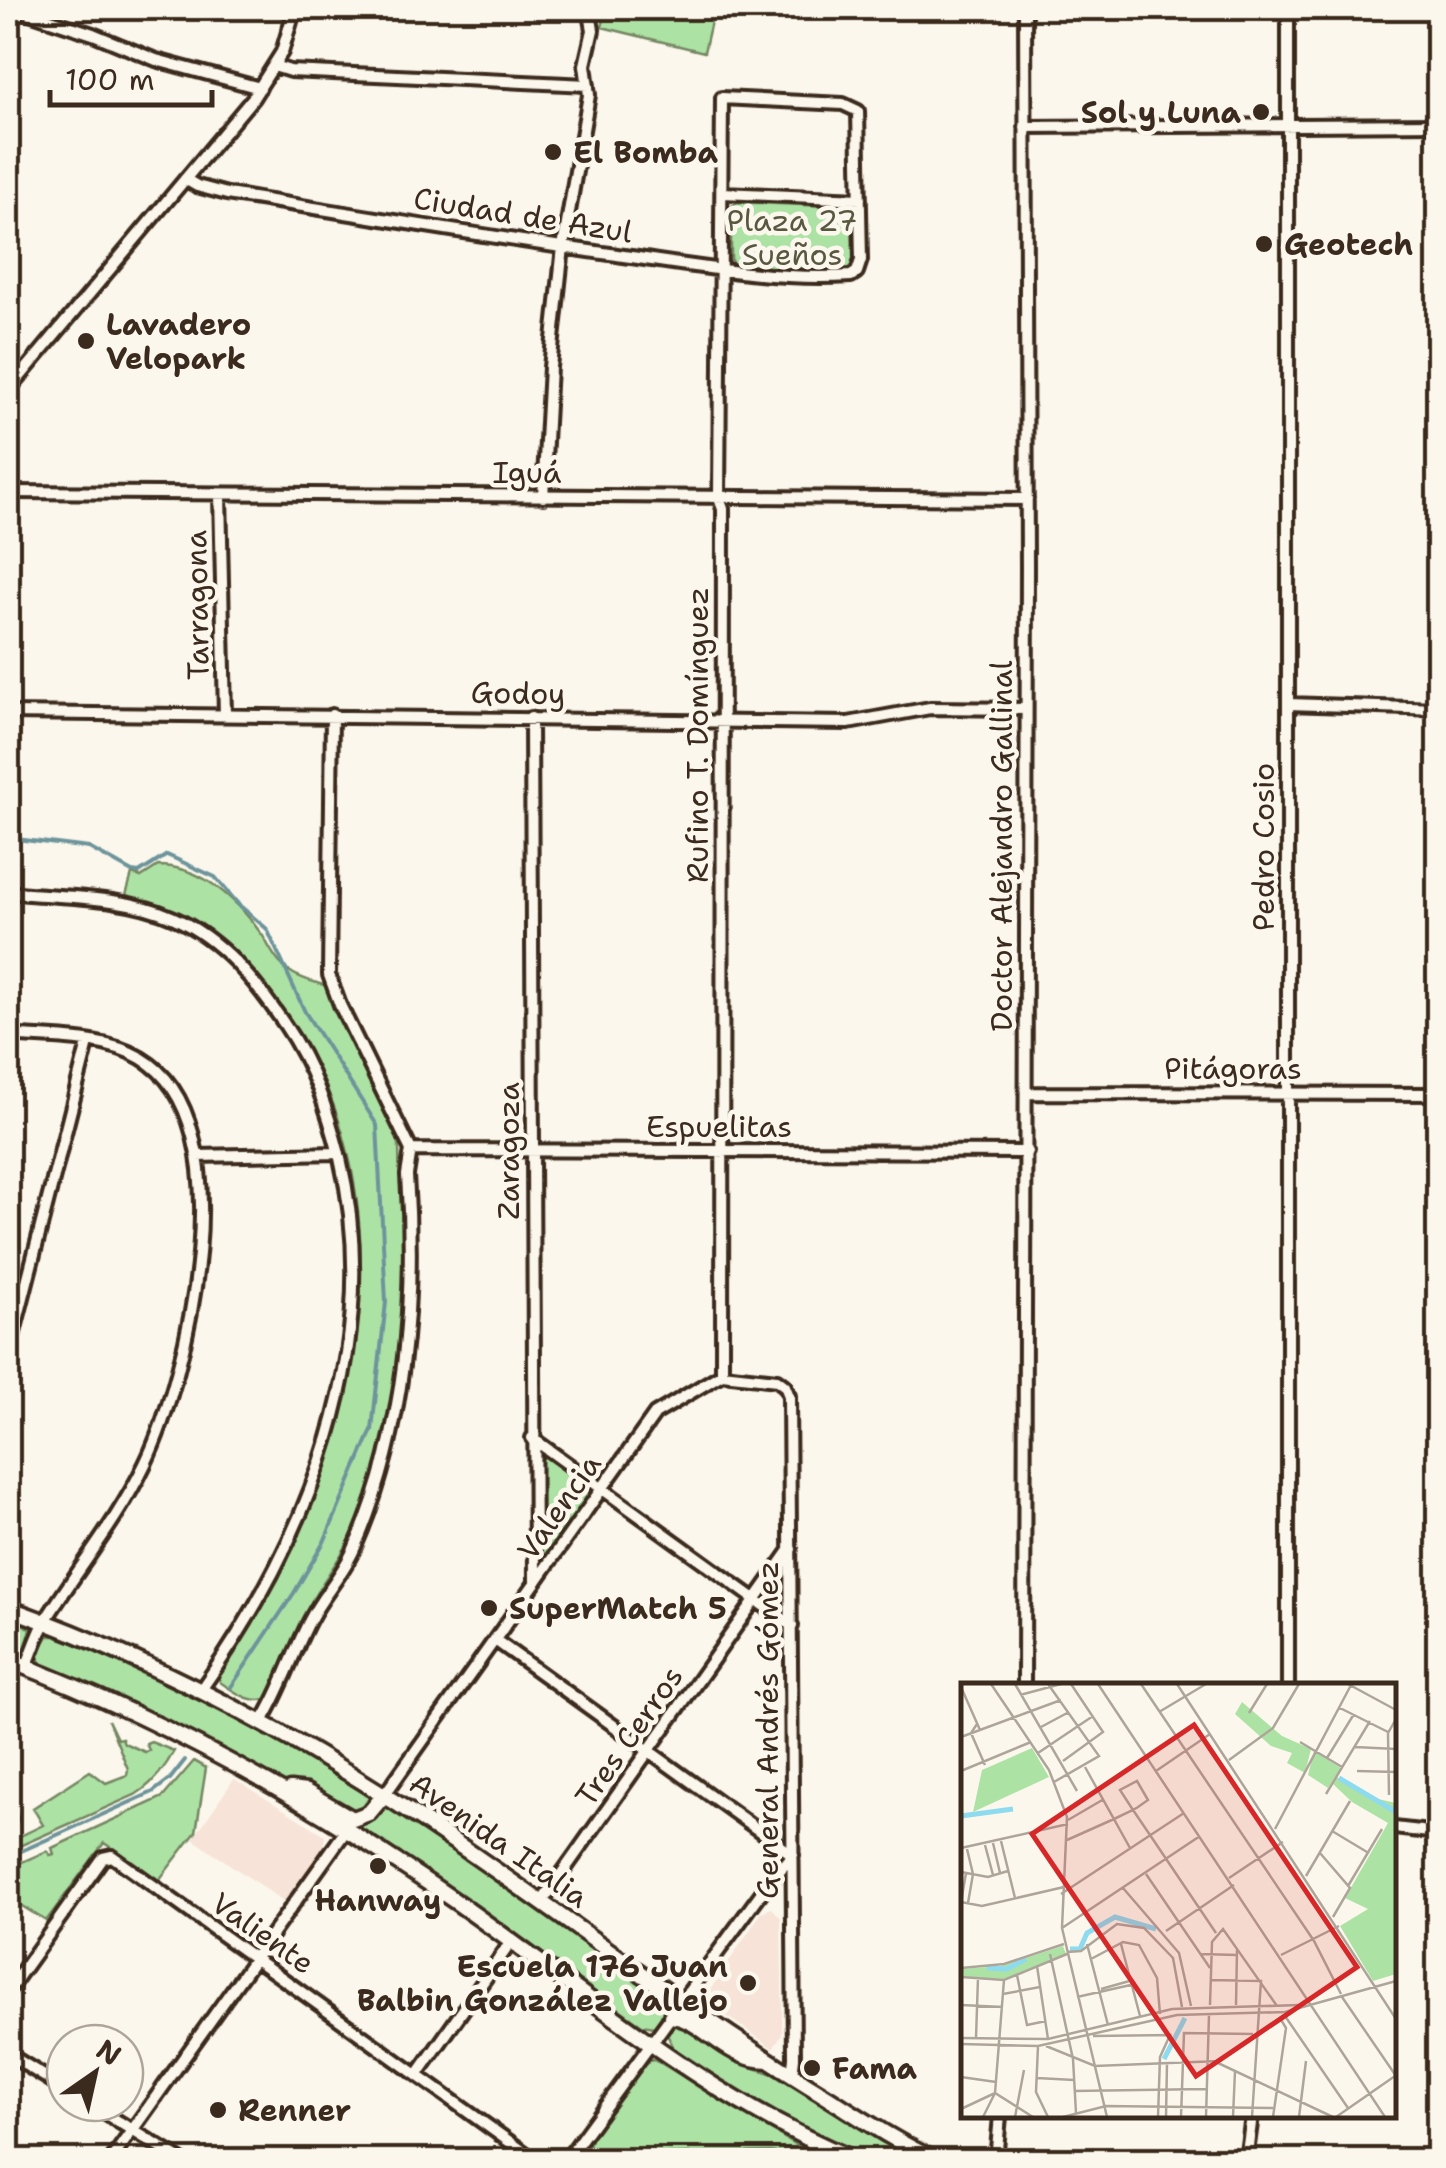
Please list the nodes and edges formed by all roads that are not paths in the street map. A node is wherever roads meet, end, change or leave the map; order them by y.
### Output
1 (14, 8) edge
2 (295, 8) edge
3 (589, 8) edge
4 (1025, 8) edge
5 (1288, 8) edge
6 (274, 66) junction
7 (588, 84) junction
8 (260, 88) junction
9 (1438, 124) edge
10 (1288, 125) junction
11 (1024, 127) junction
12 (185, 180) junction
13 (722, 193) junction
14 (860, 199) junction
15 (562, 247) junction
16 (720, 270) junction
17 (8, 391) edge
18 (8, 482) edge
19 (8, 492) edge
20 (26, 492) junction
21 (220, 494) junction
22 (543, 497) junction
23 (719, 498) junction
24 (1027, 499) junction
25 (1288, 704) junction
26 (1026, 708) junction
27 (1438, 709) edge
28 (8, 712) edge
29 (225, 715) junction
30 (332, 715) junction
31 (531, 718) junction
32 (721, 720) junction
33 (8, 892) edge
34 (8, 1035) edge
35 (88, 1043) junction
36 (1026, 1092) junction
37 (1289, 1093) junction
38 (1438, 1094) edge
39 (411, 1150) junction
40 (534, 1151) junction
41 (722, 1151) junction
42 (1027, 1152) junction
43 (338, 1153) junction
44 (198, 1156) junction
45 (8, 1318) edge
46 (16, 1334) junction
47 (8, 1356) edge
48 (722, 1374) junction
49 (532, 1438) junction
50 (602, 1489) junction
51 (792, 1548) junction
52 (535, 1583) junction
53 (755, 1600) junction
54 (8, 1608) edge
55 (45, 1622) junction
56 (792, 1626) junction
57 (495, 1640) junction
58 (8, 1660) edge
59 (26, 1667) junction
60 (1024, 1683) edge
61 (1288, 1683) edge
62 (200, 1691) junction
63 (261, 1723) junction
64 (647, 1753) junction
65 (279, 1788) junction
66 (384, 1794) junction
67 (9, 1810) edge
68 (8, 1827) edge
69 (1396, 1828) edge
70 (347, 1829) junction
71 (1438, 1833) edge
72 (793, 1855) junction
73 (541, 1903) junction
74 (512, 1942) junction
75 (255, 1958) junction
76 (8, 1991) edge
77 (682, 2002) junction
78 (672, 2016) junction
79 (652, 2043) junction
80 (8, 2054) edge
81 (769, 2060) junction
82 (418, 2074) junction
83 (792, 2075) junction
84 (45, 2077) edge
85 (1000, 2118) edge
86 (1252, 2118) edge
87 (120, 2123) edge
88 (133, 2131) junction
89 (815, 2144) junction
90 (112, 2160) edge
91 (181, 2160) edge
92 (535, 2160) edge
93 (566, 2160) edge
94 (806, 2160) edge
95 (856, 2160) edge
96 (935, 2160) edge
97 (996, 2160) edge
98 (1246, 2160) edge

1 - 8 street
2 - 6 street
3 - 7 street
4 - 11 street, Doctor Alejandro Gallinal
5 - 10 street, Pedro Cosio
6 - 7 street
6 - 8 street
7 - 15 street
8 - 12 street
9 - 10 street
10 - 11 street
10 - 25 street, Pedro Cosio
11 - 24 street, Doctor Alejandro Gallinal
12 - 15 street, Ciudad de Azul
12 - 17 street
13 - 14 street
13 - 14 street, Rufino T. Domínguez
13 - 16 street, Rufino T. Domínguez
14 - 16 street, Ciudad de Azul
15 - 16 street, Ciudad de Azul
15 - 22 street
16 - 23 street, Rufino T. Domínguez
18 - 20 street, Iguá
19 - 20 street, Iguá
20 - 21 street, Iguá
21 - 22 street, Iguá
21 - 29 street, Tarragona
22 - 23 street, Iguá
23 - 24 street, Iguá
23 - 32 street, Rufino T. Domínguez
24 - 26 street, Doctor Alejandro Gallinal
25 - 27 street
25 - 37 street, Pedro Cosio
26 - 32 street, Godoy
26 - 36 street, Doctor Alejandro Gallinal
28 - 29 street, Godoy
29 - 30 street, Godoy
30 - 31 street, Godoy
30 - 39 street
31 - 32 street, Godoy
31 - 40 street, Zaragoza
32 - 41 street, Rufino T. Domínguez
33 - 43 street
34 - 35 street
35 - 44 street
35 - 46 street
36 - 37 street, Pitágoras
36 - 42 street, Doctor Alejandro Gallinal
37 - 38 street, Pitágoras
37 - 61 street, Pedro Cosio
39 - 40 street, Espuelitas
39 - 63 street
40 - 41 street, Espuelitas
40 - 49 street, Zaragoza
41 - 42 street, Espuelitas
41 - 48 street, Rufino T. Domínguez
42 - 60 street, Doctor Alejandro Gallinal
43 - 44 street
43 - 62 street
44 - 55 street
45 - 46 street
46 - 47 street
48 - 50 street, Valencia
48 - 51 street, General Andrés Gómez
49 - 50 street
49 - 52 street, Zaragoza
50 - 52 street, Valencia
50 - 53 street
51 - 53 street, Tres Cerros
51 - 56 street, General Andrés Gómez
52 - 57 street, Valencia
53 - 56 street
53 - 64 street, Tres Cerros
54 - 55 main road, Avenida Italia
55 - 59 street
55 - 62 main road, Avenida Italia
56 - 72 street, General Andrés Gómez
57 - 64 street
57 - 66 street, Valencia
58 - 59 main road
59 - 65 main road
62 - 63 main road, Avenida Italia
63 - 66 main road, Avenida Italia
64 - 72 street
64 - 73 street, Tres Cerros
65 - 66 main road
65 - 70 main road
66 - 73 main road, Avenida Italia
67 - 68 street
69 - 71 street
70 - 74 main road
70 - 75 street
72 - 77 street
72 - 83 street, General Andrés Gómez
73 - 77 main road, Avenida Italia
74 - 79 main road
74 - 82 street
75 - 76 street, Valiente
75 - 82 street, Valiente
75 - 88 street
77 - 78 street
77 - 81 main road, Avenida Italia
78 - 79 street
78 - 81 main road
79 - 89 main road
79 - 93 street
80 - 84 street
81 - 83 main road, Avenida Italia
82 - 92 street, Valiente
83 - 96 main road, Avenida Italia
85 - 97 street
86 - 98 street
87 - 88 street
88 - 90 street
88 - 91 street
89 - 94 street
89 - 95 main road

